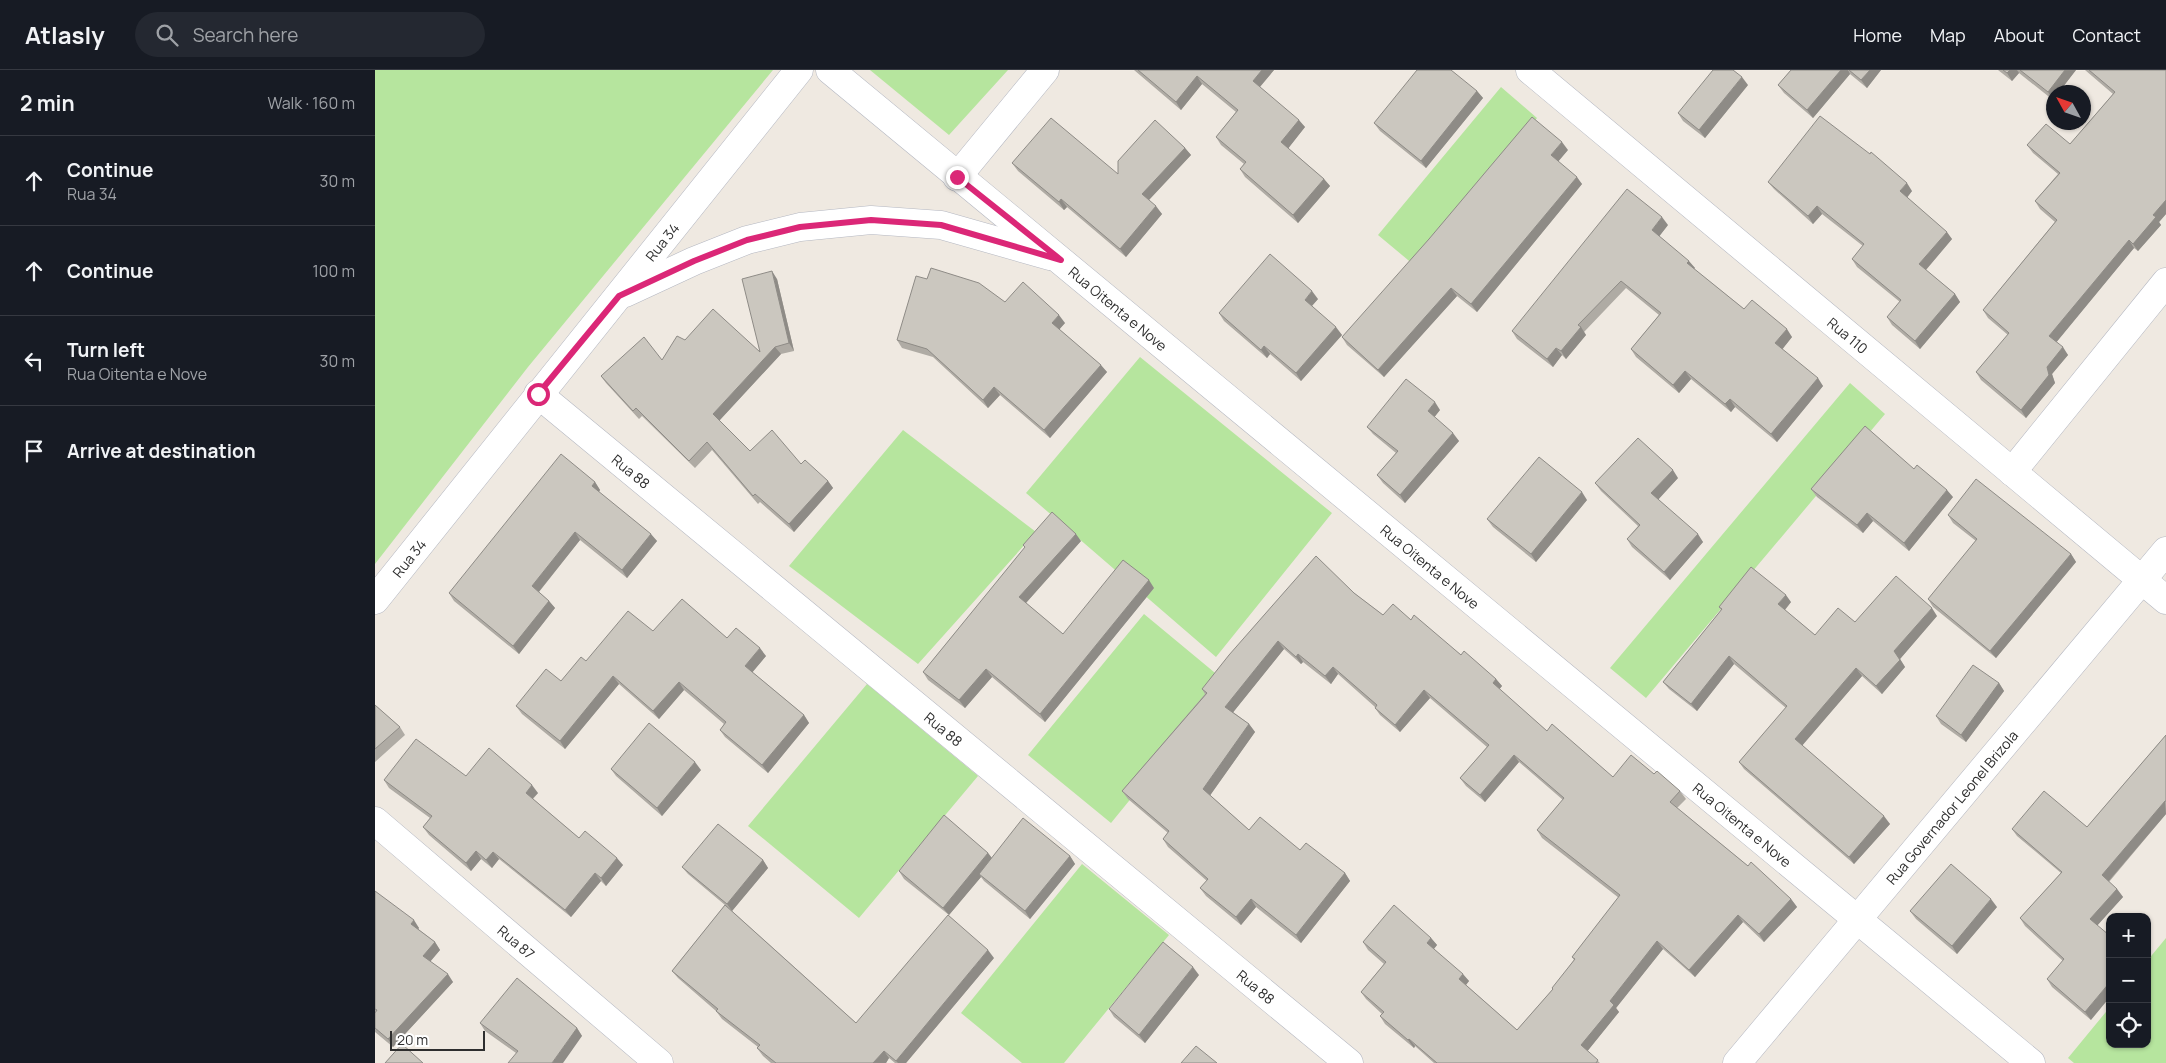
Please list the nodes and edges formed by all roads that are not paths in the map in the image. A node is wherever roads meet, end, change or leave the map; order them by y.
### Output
1 (799, 70) edge
2 (829, 70) edge
3 (1045, 70) edge
4 (1529, 70) edge
5 (957, 177) junction
6 (1061, 260) junction
7 (2166, 282) edge
8 (619, 296) junction
9 (538, 394) junction
10 (2012, 472) junction
11 (2166, 551) edge
12 (2142, 580) junction
13 (375, 600) edge
14 (2166, 600) edge
15 (375, 821) edge
16 (1858, 919) junction
17 (659, 1063) edge
18 (1349, 1063) edge
19 (1737, 1063) edge
20 (2031, 1063) edge

1 - 8 street, Rua 34
2 - 5 street, Rua Oitenta e Nove
3 - 5 street
4 - 10 street, Rua 110
5 - 6 street, Rua Oitenta e Nove
6 - 8 street
6 - 16 street, Rua Oitenta e Nove
7 - 10 street
8 - 9 street, Rua 34
9 - 13 street, Rua 34
9 - 18 street, Rua 88
10 - 12 street, Rua 110
11 - 12 street, Rua Governador Leonel Brizola
12 - 14 street, Rua 110
12 - 16 street, Rua Governador Leonel Brizola
15 - 17 street, Rua 87
16 - 19 street, Rua Governador Leonel Brizola
16 - 20 street, Rua Oitenta e Nove

